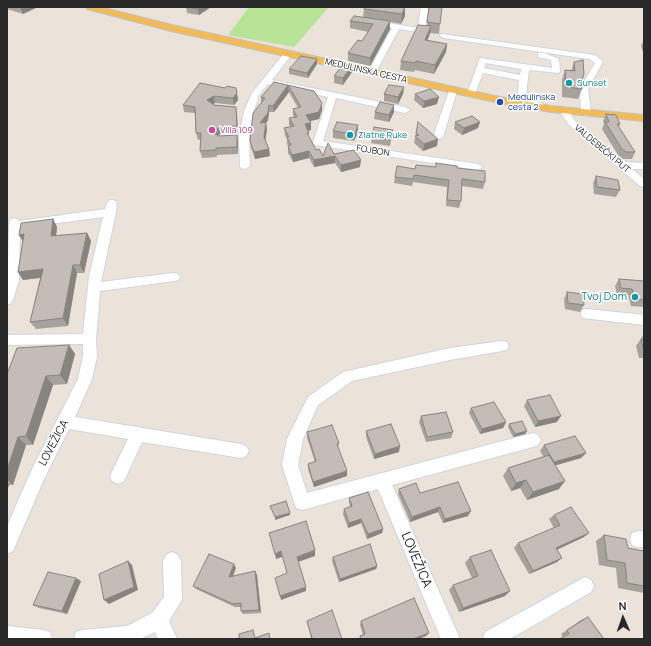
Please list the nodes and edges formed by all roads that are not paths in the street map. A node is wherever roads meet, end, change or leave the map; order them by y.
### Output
1 (90, 7) edge
2 (426, 7) edge
3 (363, 21) edge
4 (396, 27) junction
5 (444, 36) dead end
6 (289, 53) junction
7 (483, 60) junction
8 (525, 66) junction
9 (479, 70) junction
10 (372, 72) junction
11 (524, 78) junction
12 (266, 81) junction
13 (453, 91) junction
14 (471, 94) junction
15 (333, 95) junction
16 (541, 107) junction
17 (405, 110) dead end
18 (565, 110) junction
19 (586, 113) junction
20 (644, 118) edge
21 (438, 137) edge
22 (621, 165) junction
23 (245, 166) dead end
24 (644, 166) edge
25 (478, 167) dead end
26 (644, 184) edge
27 (174, 277) dead end
28 (94, 287) junction
29 (7, 300) edge
30 (587, 314) dead end
31 (644, 320) edge
32 (89, 339) junction
33 (7, 340) edge
34 (502, 346) dead end
35 (65, 422) junction
36 (138, 434) junction
37 (533, 440) dead end
38 (241, 451) dead end
39 (118, 476) dead end
40 (382, 481) junction
41 (7, 545) edge
42 (172, 561) dead end
43 (585, 586) dead end
44 (159, 620) junction
45 (7, 635) edge
46 (44, 639) edge
47 (83, 639) edge
48 (168, 639) edge
49 (451, 639) edge
50 (492, 639) edge

1 - 6 main road, MEDULINSKA CESTA
2 - 4 street
3 - 4 street
4 - 10 street
5 - 19 street
6 - 10 main road, MEDULINSKA CESTA
6 - 12 street
7 - 8 street
7 - 8 street
7 - 9 street
8 - 11 street
9 - 11 street
9 - 14 street
10 - 13 main road, MEDULINSKA CESTA
11 - 16 street
12 - 15 street
12 - 23 street
13 - 14 main road, MEDULINSKA CESTA
13 - 21 street
14 - 16 main road, MEDULINSKA CESTA
15 - 17 street
15 - 25 street, FOJBON
16 - 18 main road, MEDULINSKA CESTA
18 - 19 main road, MEDULINSKA CESTA
18 - 22 street, VALDEBEČKI PUT
19 - 20 main road, MEDULINSKA CESTA
22 - 24 street
22 - 26 street, VALDEBEČKI PUT
27 - 28 street
28 - 29 street, LOVEŽICA
28 - 32 street, LOVEŽICA
30 - 31 street
32 - 33 street
32 - 35 street, LOVEŽICA
34 - 40 street
35 - 36 street
35 - 41 street, LOVEŽICA
36 - 38 street
36 - 39 street
37 - 40 street
40 - 49 street, LOVEŽICA
42 - 44 street
43 - 50 street
44 - 47 street
44 - 48 street
45 - 46 street

